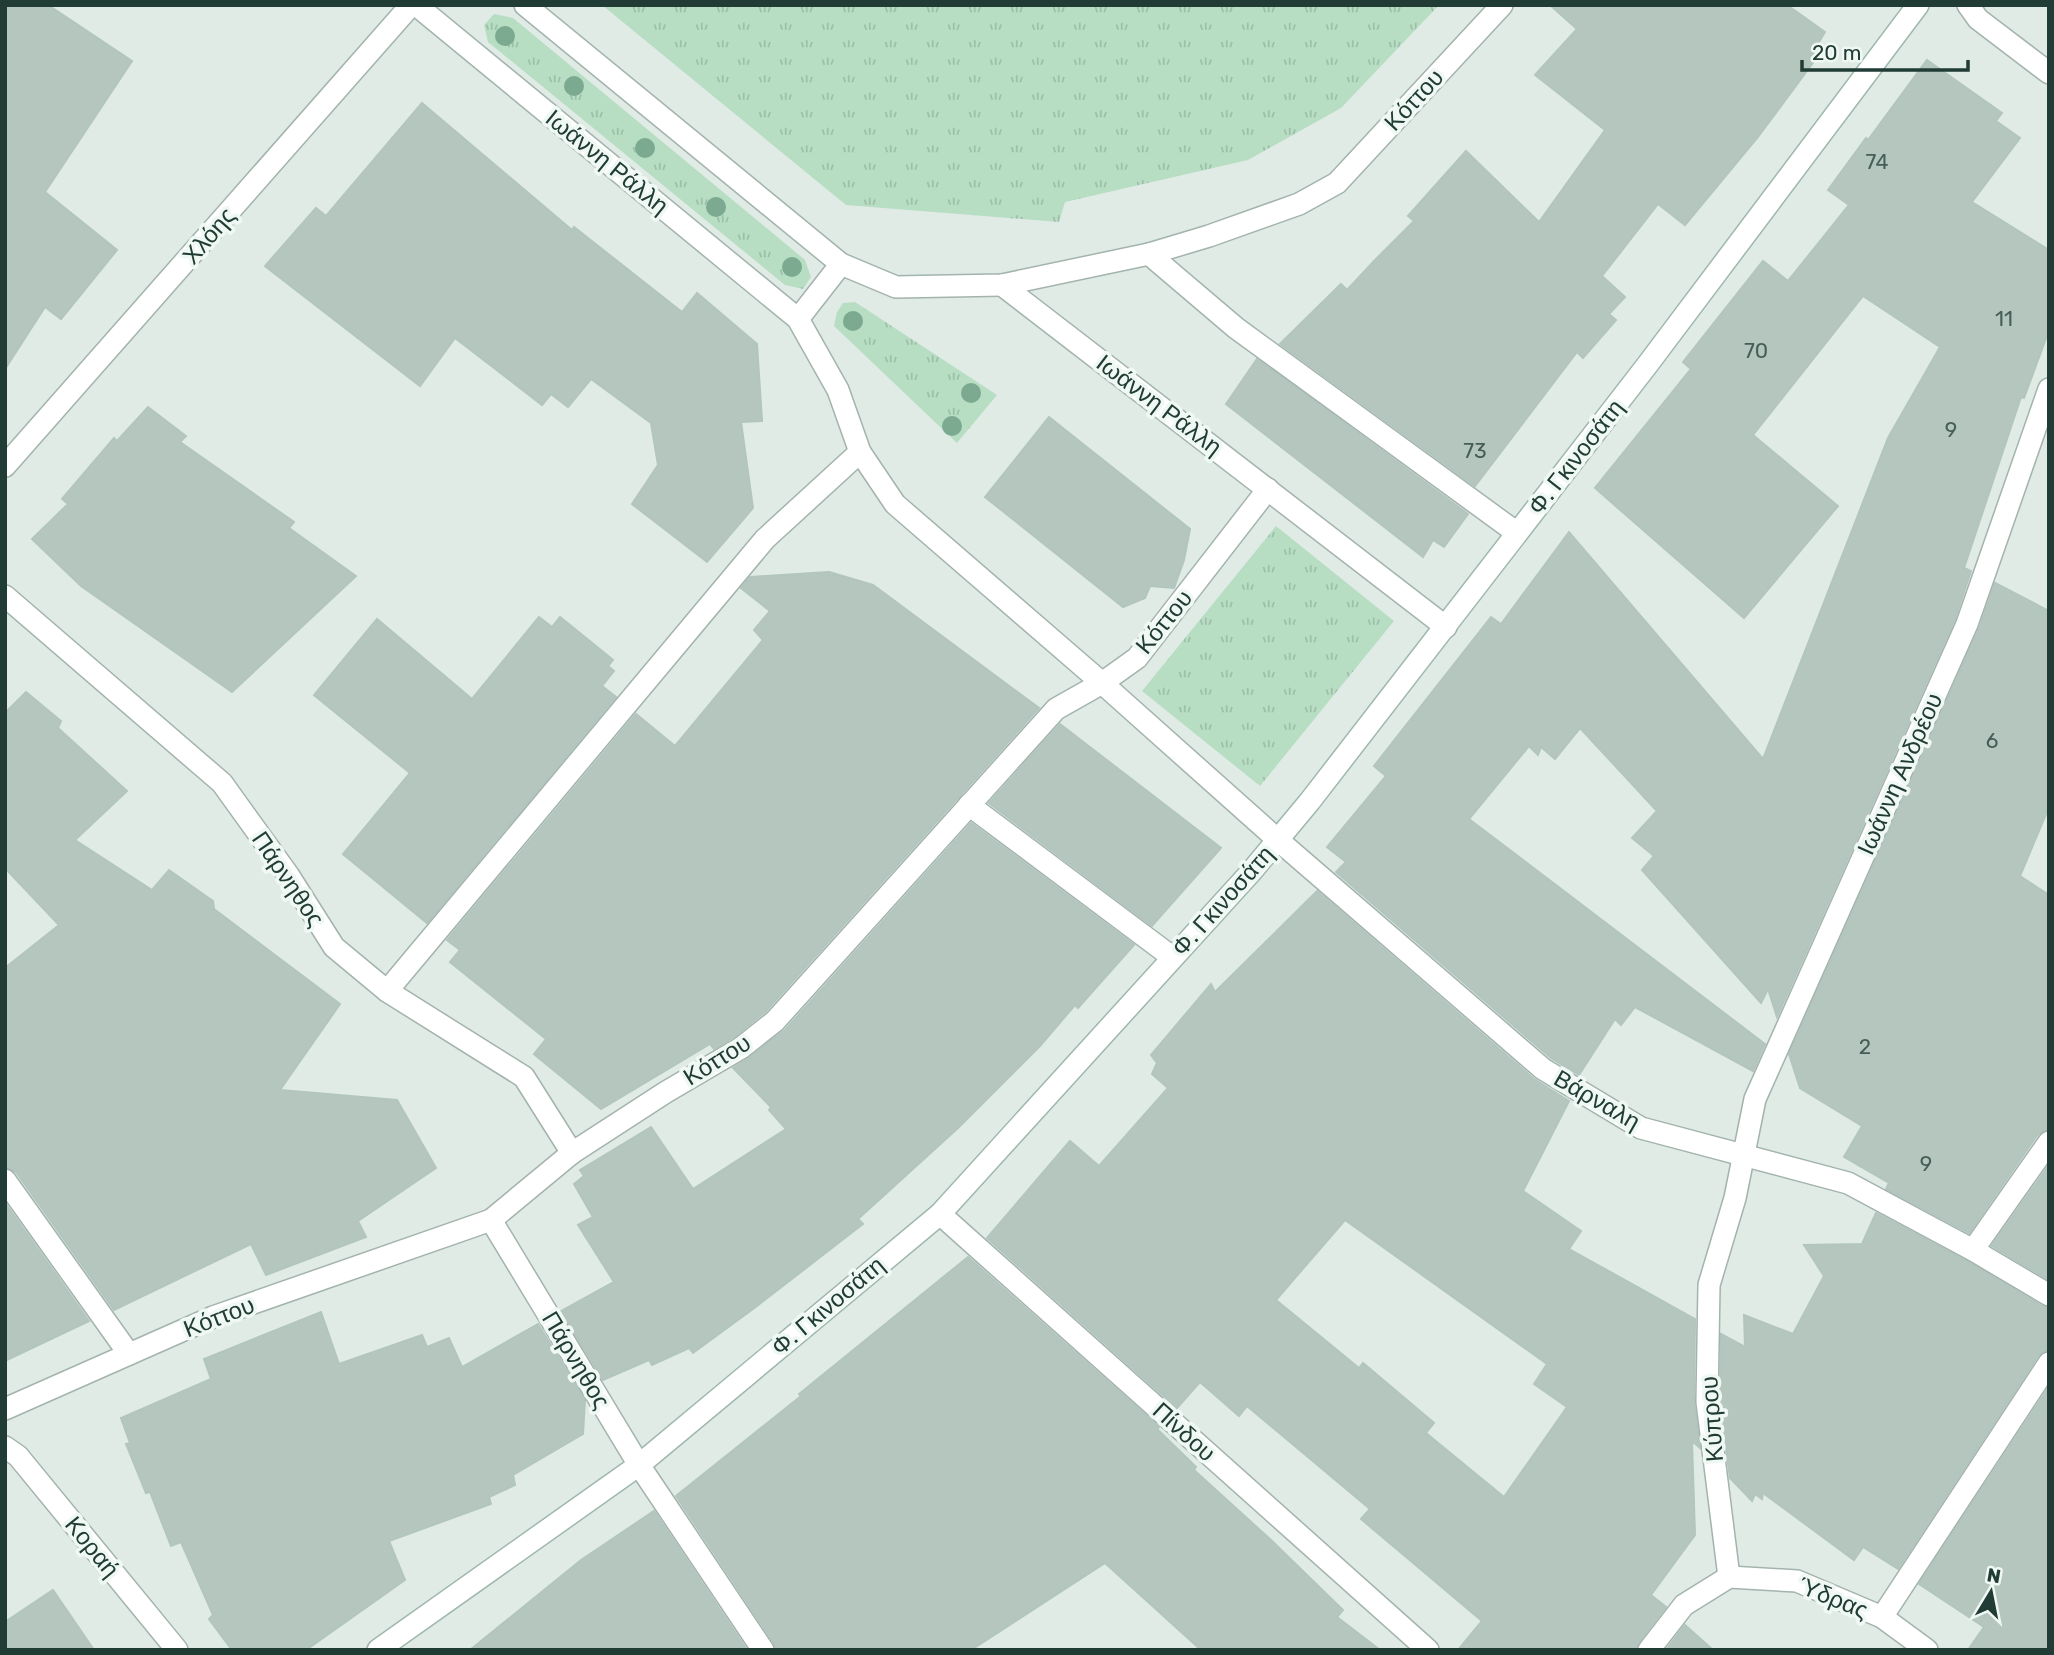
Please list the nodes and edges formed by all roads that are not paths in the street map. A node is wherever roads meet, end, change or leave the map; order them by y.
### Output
1 (414, 5) edge
2 (525, 5) edge
3 (1502, 5) edge
4 (1918, 5) edge
5 (1968, 5) edge
6 (2049, 73) edge
7 (1149, 254) junction
8 (841, 264) junction
9 (1002, 285) junction
10 (797, 319) junction
11 (2049, 389) edge
12 (860, 452) junction
13 (5, 466) edge
14 (1268, 489) junction
15 (1517, 533) junction
16 (5, 596) edge
17 (1446, 627) junction
18 (1102, 683) junction
19 (969, 805) junction
20 (1279, 840) junction
21 (1172, 957) junction
22 (387, 991) junction
23 (2049, 1142) edge
24 (572, 1153) junction
25 (1744, 1156) junction
26 (5, 1180) edge
27 (940, 1214) junction
28 (491, 1220) junction
29 (1973, 1250) junction
30 (2049, 1295) edge
31 (129, 1354) junction
32 (2049, 1363) edge
33 (5, 1409) edge
34 (5, 1447) edge
35 (639, 1465) junction
36 (1729, 1577) junction
37 (1882, 1617) junction
38 (177, 1650) edge
39 (378, 1650) edge
40 (763, 1650) edge
41 (1428, 1650) edge
42 (1648, 1650) edge
43 (1927, 1650) edge

1 - 10 street, Ιωάννη Ράλλη
1 - 13 street, Χλόης
2 - 8 street
3 - 7 street, Κόττου
4 - 15 street, Φ. Γκινοσάτη
5 - 6 street
7 - 9 street, Κόττου
7 - 15 street
8 - 9 street
8 - 10 street
9 - 14 street, Ιωάννη Ράλλη
10 - 12 street, Ιωάννη Ράλλη
11 - 25 street, Ιωάννη Ανδρέου
12 - 18 street, Ιωάννη Ράλλη
12 - 22 street
14 - 17 street, Ιωάννη Ράλλη
14 - 18 street, Κόττου
15 - 17 street, Φ. Γκινοσάτη
16 - 22 street, Πάρνηθος
17 - 20 street, Φ. Γκινοσάτη
18 - 19 street, Κόττου
18 - 20 street, Ιωάννη Ράλλη
19 - 21 street
19 - 24 street, Κόττου
20 - 21 street, Φ. Γκινοσάτη
20 - 25 street, Βάρναλη
21 - 27 street, Φ. Γκινοσάτη
22 - 24 street, Πάρνηθος
23 - 29 street
24 - 28 street, Κόττου
25 - 29 street, Βάρναλη
25 - 36 street, Κύπρου
26 - 31 street
27 - 35 street, Φ. Γκινοσάτη
27 - 41 street, Πίνδου
28 - 31 street, Κόττου
28 - 35 street, Πάρνηθος
29 - 30 street, Βάρναλη
31 - 33 street, Κόττου
32 - 37 street
34 - 38 street, Κοραή
35 - 39 street, Φ. Γκινοσάτη
35 - 40 street, Πάρνηθος
36 - 37 street, Ύδρας
36 - 42 street
37 - 43 street, Ύδρας

